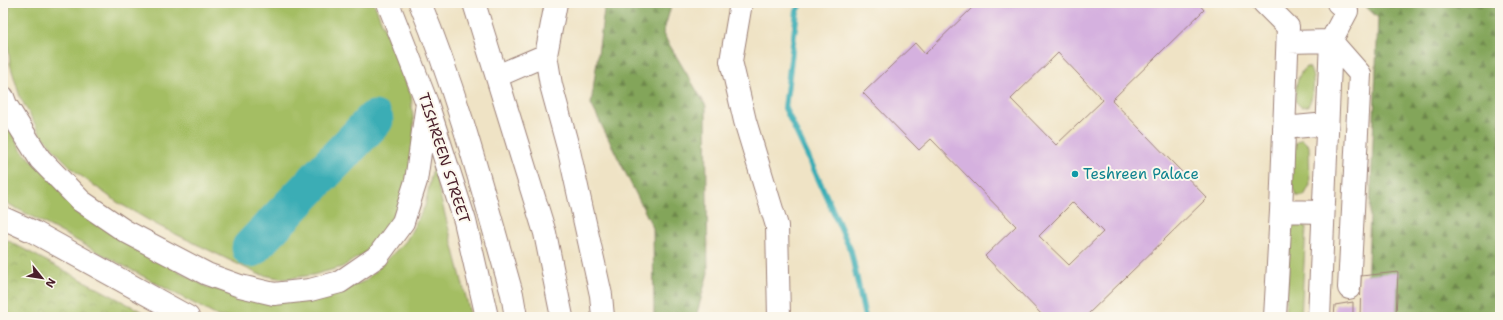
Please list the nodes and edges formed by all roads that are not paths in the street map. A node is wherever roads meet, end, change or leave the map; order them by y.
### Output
1 (388, 3) edge
2 (420, 3) edge
3 (474, 3) edge
4 (556, 3) edge
5 (741, 3) edge
6 (1264, 3) edge
7 (1338, 3) edge
8 (1331, 41) junction
9 (1288, 42) junction
10 (546, 55) junction
11 (497, 76) junction
12 (3, 97) edge
13 (427, 103) junction
14 (1327, 124) junction
15 (1284, 128) junction
16 (1281, 211) junction
17 (1323, 212) junction
18 (3, 218) edge
19 (1349, 288) dead end
20 (188, 317) edge
21 (487, 317) edge
22 (516, 317) edge
23 (562, 317) edge
24 (603, 317) edge
25 (780, 317) edge
26 (1275, 317) edge
27 (1319, 317) edge

1 - 13 main road, TISHREEN STREET
2 - 22 main road, TISHREEN STREET
3 - 11 main road
4 - 10 main road
5 - 25 main road
6 - 9 main road
7 - 8 main road
8 - 9 main road
8 - 14 main road
8 - 19 main road
9 - 15 main road
10 - 11 main road
10 - 24 main road
11 - 23 main road
12 - 13 main road
13 - 21 main road, TISHREEN STREET
14 - 15 main road
14 - 17 main road
15 - 16 main road
16 - 17 main road
16 - 26 main road
17 - 27 main road
18 - 20 main road

